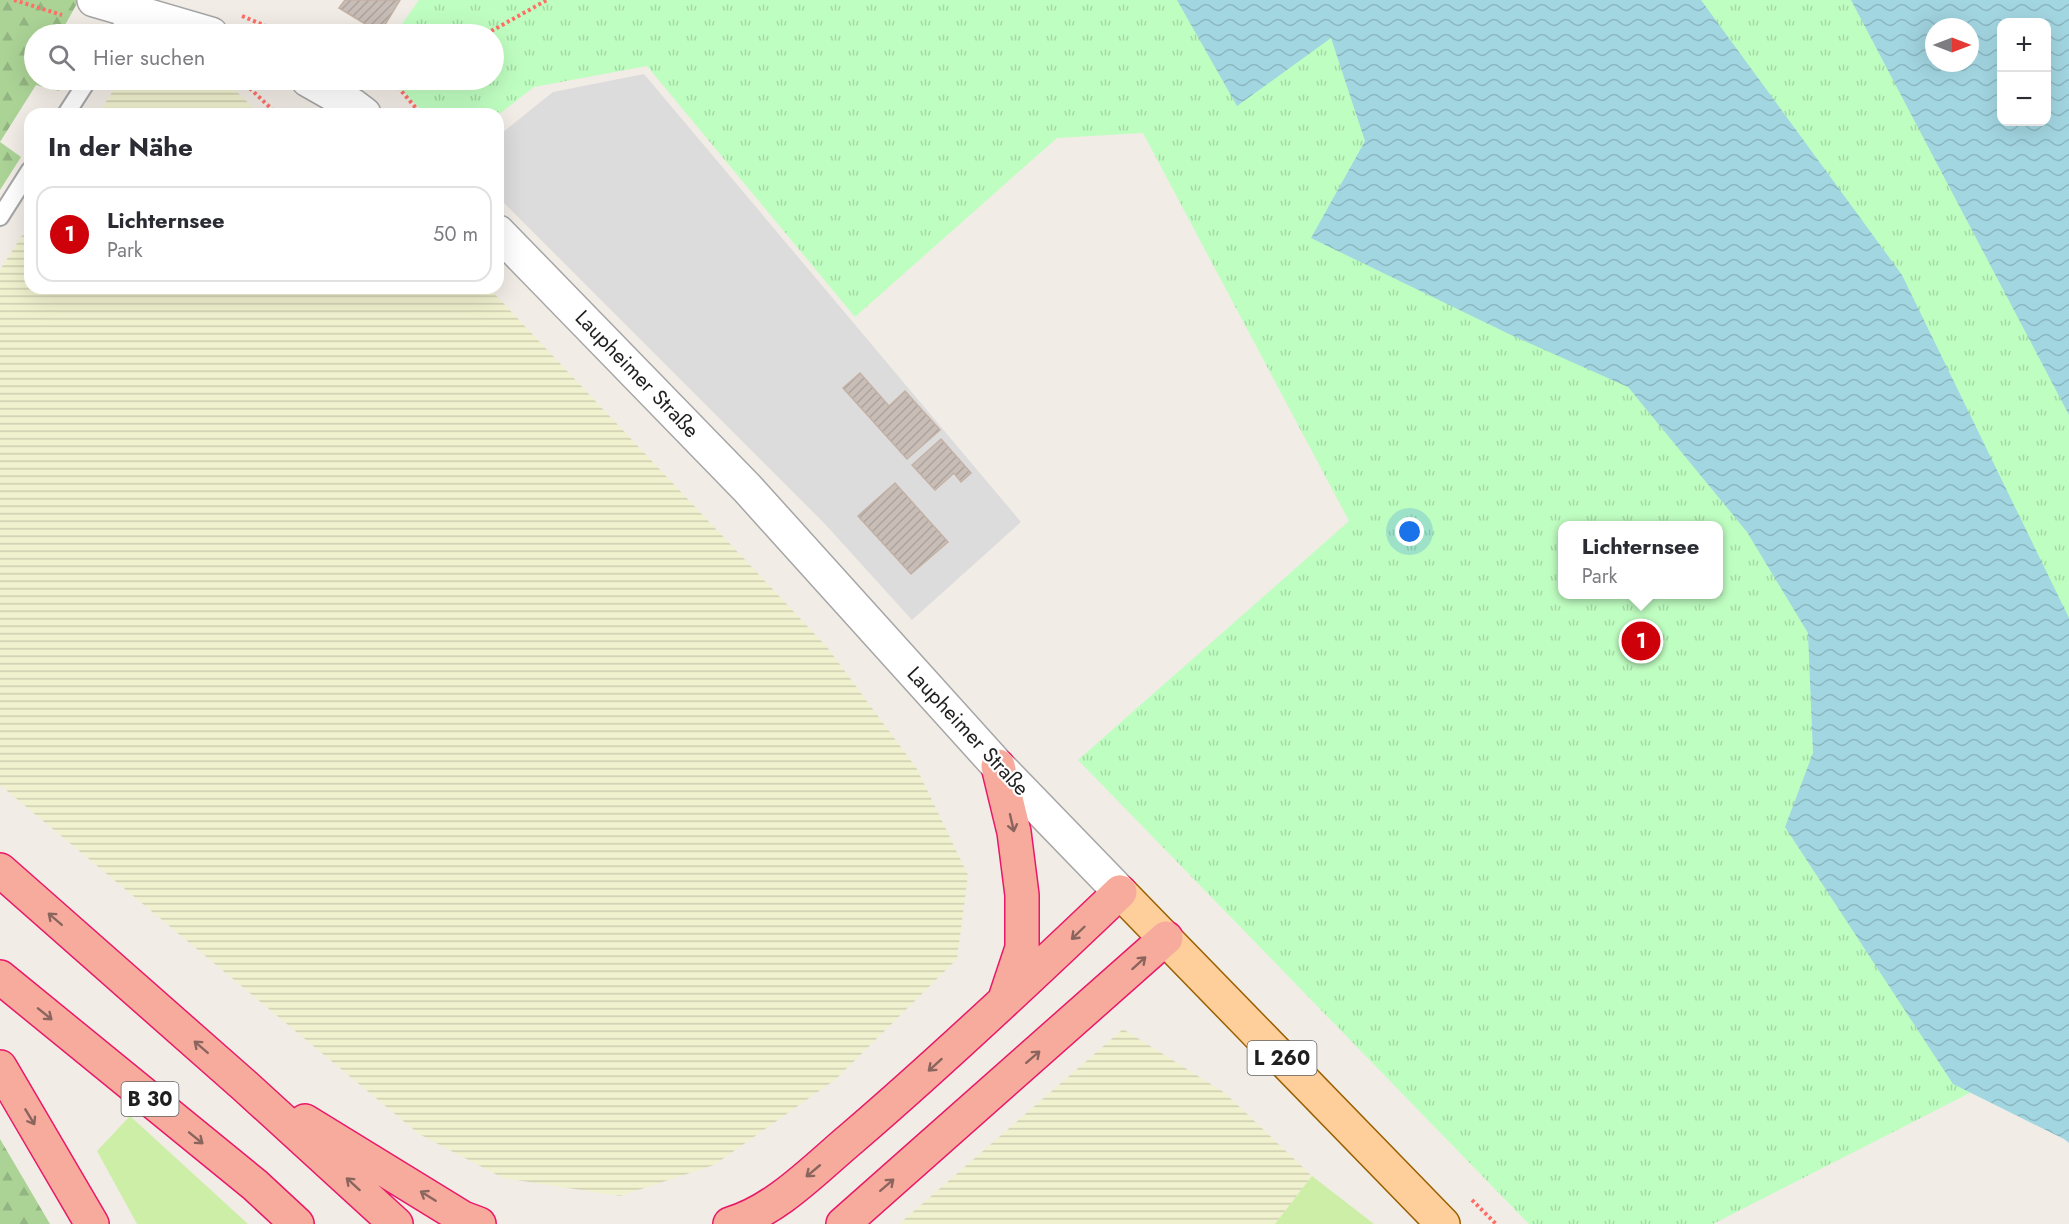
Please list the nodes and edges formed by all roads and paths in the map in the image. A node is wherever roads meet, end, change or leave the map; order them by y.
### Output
1 (94, 0) edge
2 (547, 0) edge
3 (124, 23) edge
4 (504, 24) edge
5 (82, 90) edge
6 (252, 90) edge
7 (326, 90) edge
8 (401, 90) edge
9 (70, 108) edge
10 (271, 108) edge
11 (356, 108) edge
12 (416, 108) edge
13 (24, 179) edge
14 (0, 217) edge
15 (504, 238) edge
16 (998, 766) junction
17 (0, 870) edge
18 (1120, 892) junction
19 (1166, 938) junction
20 (0, 977) edge
21 (1003, 1004) junction
22 (0, 1067) edge
23 (245, 1086) junction
24 (92, 1224) edge
25 (297, 1224) edge
26 (396, 1224) edge
27 (479, 1224) edge
28 (730, 1224) edge
29 (843, 1224) edge
30 (1443, 1224) edge

1 - 3 street
2 - 4 path
5 - 9 lane
6 - 10 path
7 - 11 street
8 - 12 path
13 - 14 lane
15 - 16 street, Laupheimer Straße
16 - 18 street, Laupheimer Straße
16 -> 21 highway
23 -> 17 highway
18 - 19 main road, Laupheimer Straße / L 260
18 -> 21 highway
29 -> 19 highway
19 - 30 main road, Laupheimer Straße / L 260
20 -> 25 highway, B 30
21 -> 28 highway
22 -> 24 highway
26 -> 23 highway
27 -> 23 highway

